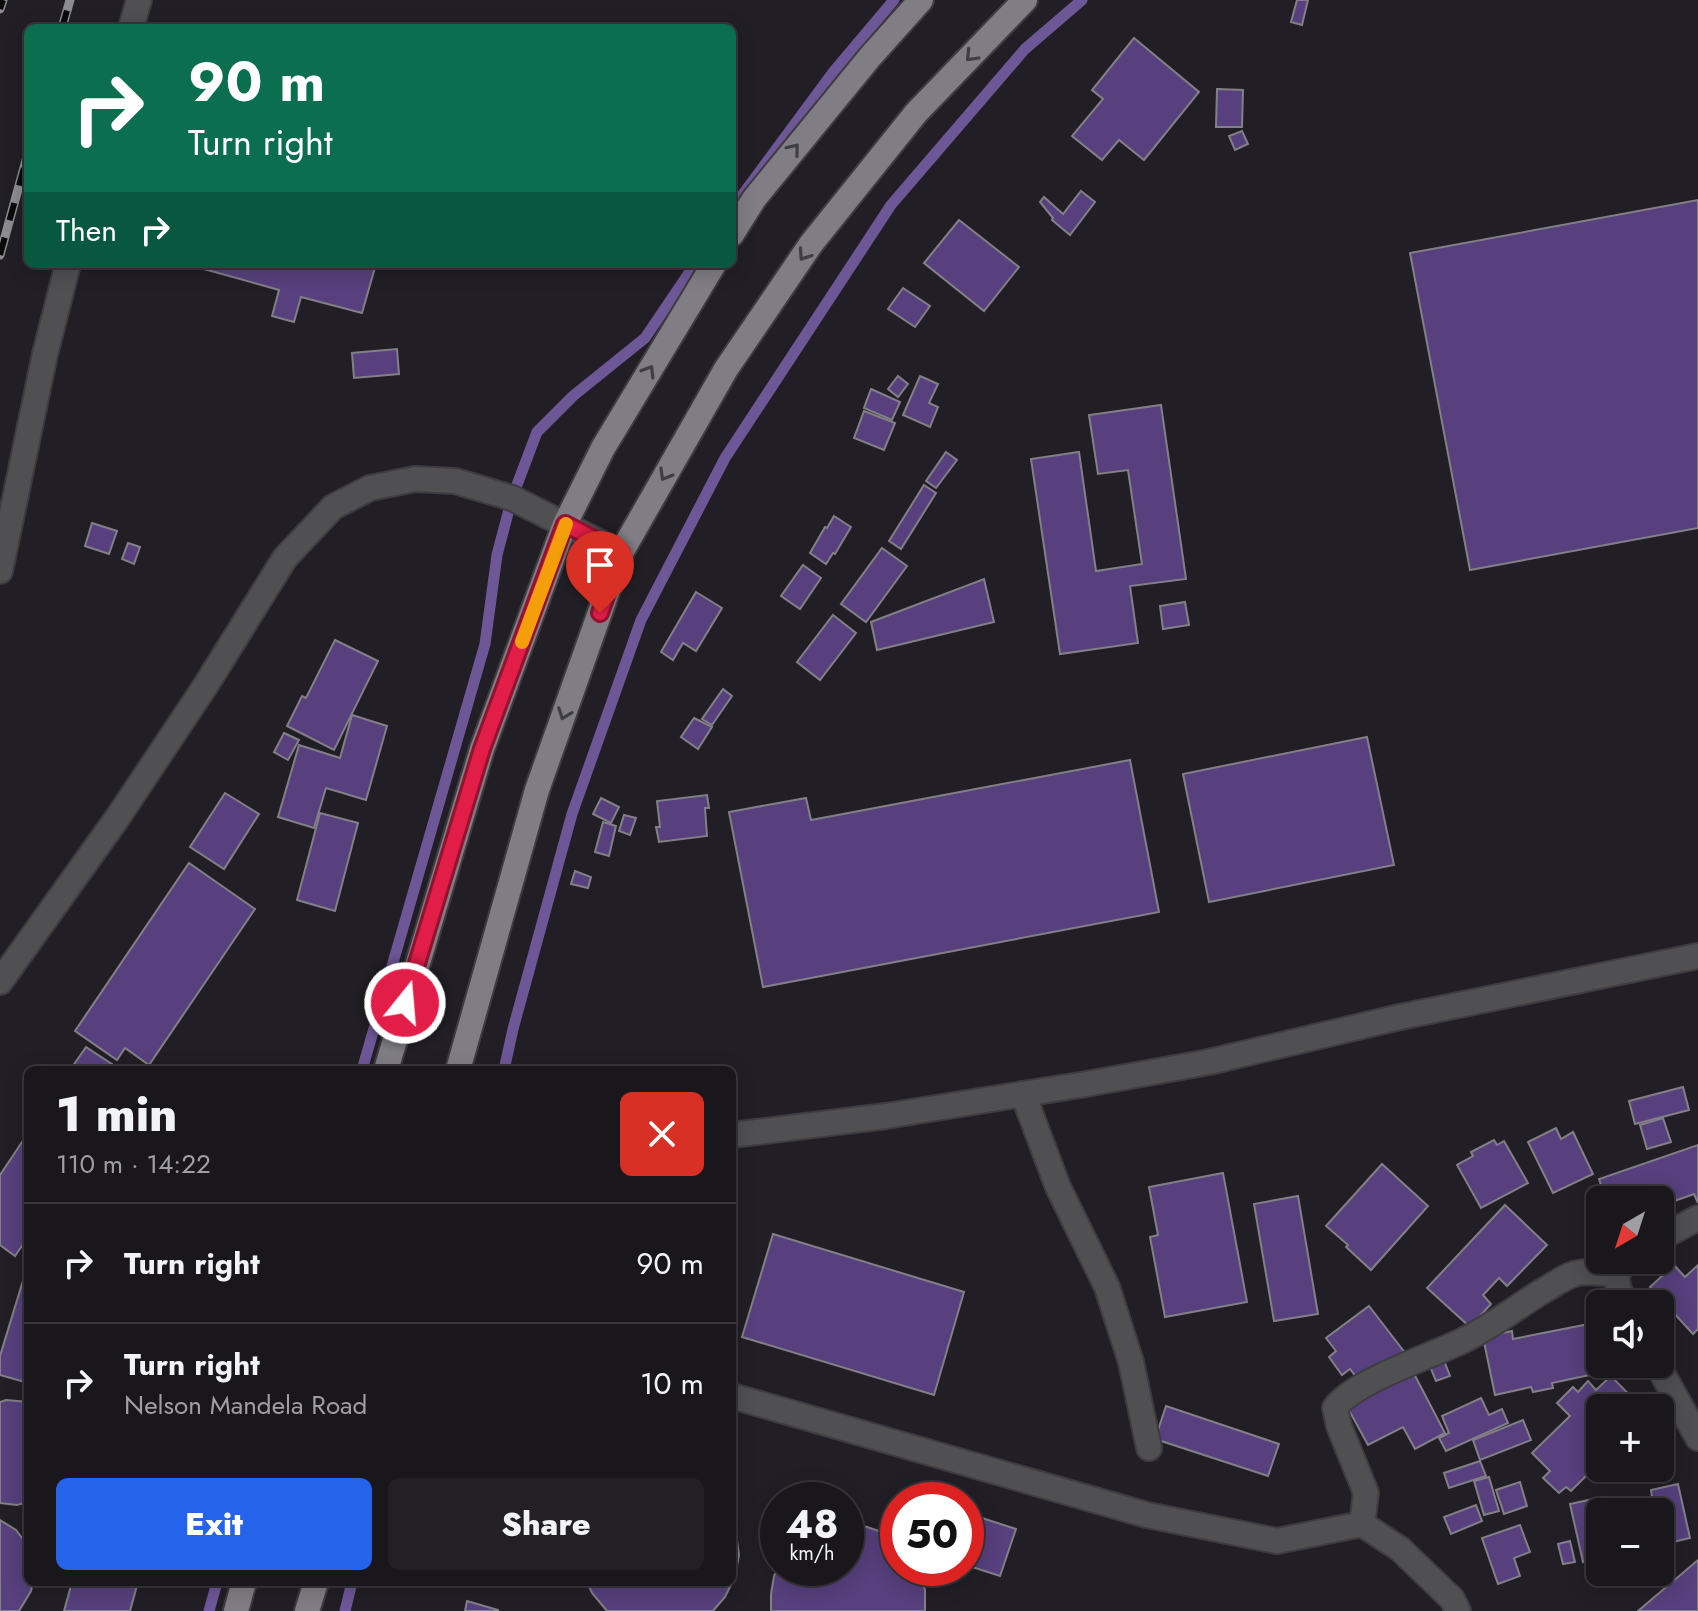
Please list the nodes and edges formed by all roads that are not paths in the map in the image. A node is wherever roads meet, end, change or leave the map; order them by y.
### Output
1 (139, 0) edge
2 (921, 0) edge
3 (1025, 0) edge
4 (132, 24) edge
5 (736, 228) edge
6 (67, 268) edge
7 (712, 268) edge
8 (565, 524) junction
9 (621, 553) junction
10 (0, 571) edge
11 (1698, 956) edge
12 (0, 982) edge
13 (387, 1066) edge
14 (459, 1066) edge
15 (1023, 1094) junction
16 (736, 1135) edge
17 (1698, 1218) edge
18 (1674, 1231) edge
19 (1586, 1272) edge
20 (1665, 1378) edge
21 (736, 1397) edge
22 (1698, 1438) edge
23 (1149, 1448) dead end
24 (1362, 1524) junction
25 (243, 1586) edge
26 (315, 1586) edge
27 (236, 1611) edge
28 (307, 1611) edge
29 (1458, 1611) edge

1 - 4 street
5 -> 2 main road
3 -> 9 main road
6 - 10 street
8 -> 7 main road
8 - 9 street
8 - 12 street
8 - 13 main road
9 -> 14 main road
11 - 15 street
15 - 16 street
15 - 23 street
17 - 18 street
19 - 24 street
20 - 22 street
21 - 24 street
24 - 29 street
25 - 27 main road
26 - 28 main road

